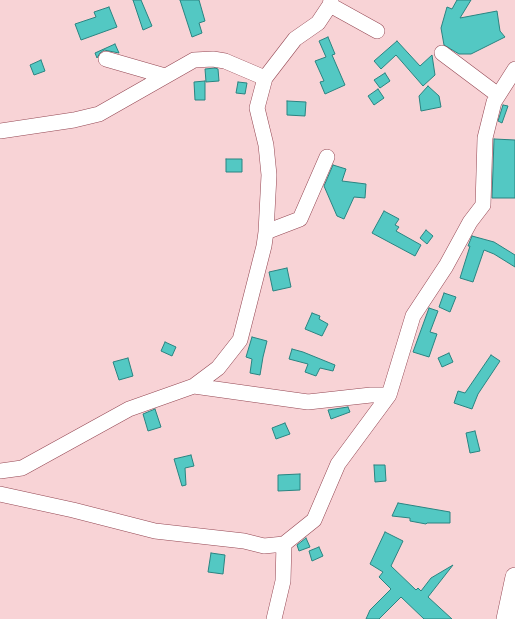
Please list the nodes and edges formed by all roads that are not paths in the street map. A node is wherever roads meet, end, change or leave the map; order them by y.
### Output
1 (331, 2) edge
2 (377, 31) dead end
3 (442, 53) dead end
4 (106, 59) dead end
5 (515, 69) edge
6 (165, 76) junction
7 (265, 78) junction
8 (498, 95) junction
9 (0, 131) edge
10 (327, 157) dead end
11 (266, 232) junction
12 (194, 386) junction
13 (389, 395) junction
14 (0, 471) edge
15 (0, 494) edge
16 (284, 544) junction
17 (515, 577) edge
18 (274, 619) edge
19 (506, 619) edge

1 - 2 street
1 - 7 street
3 - 8 street
4 - 6 street
5 - 8 street
6 - 7 street
6 - 9 street
7 - 11 street
8 - 13 street
10 - 11 street
11 - 12 street
12 - 13 street
12 - 14 street
13 - 16 street
15 - 16 street
16 - 18 street
17 - 19 main road

